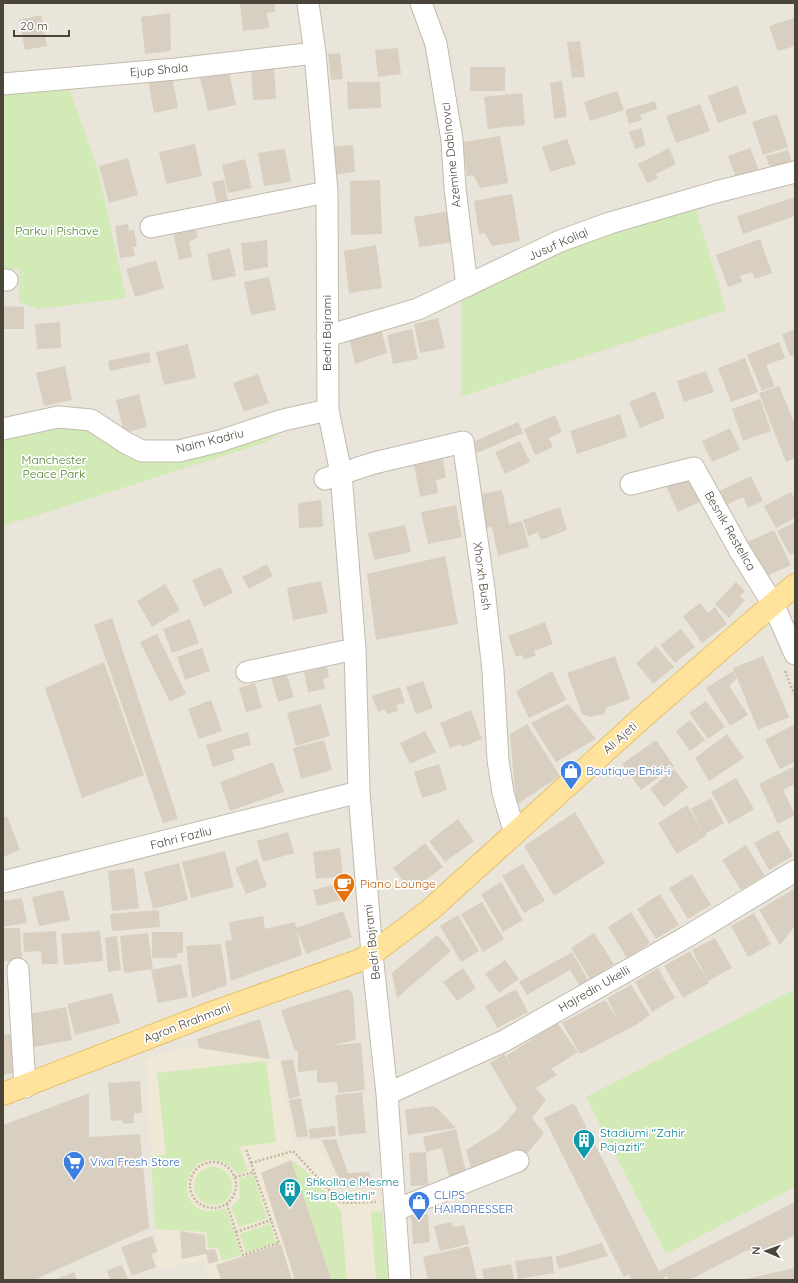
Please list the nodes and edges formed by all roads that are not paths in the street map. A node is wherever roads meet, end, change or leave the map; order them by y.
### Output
1 (308, 3) edge
2 (421, 3) edge
3 (316, 52) junction
4 (3, 84) edge
5 (795, 172) edge
6 (327, 192) junction
7 (151, 227) dead end
8 (467, 286) junction
9 (327, 336) junction
10 (328, 410) junction
11 (3, 429) edge
12 (333, 476) junction
13 (631, 484) dead end
14 (795, 585) edge
15 (773, 604) junction
16 (355, 649) junction
17 (795, 654) edge
18 (247, 672) dead end
19 (359, 792) junction
20 (515, 834) junction
21 (795, 871) edge
22 (3, 882) edge
23 (372, 954) junction
24 (18, 969) dead end
25 (25, 1087) junction
26 (3, 1094) edge
27 (386, 1094) junction
28 (518, 1161) dead end
29 (395, 1206) junction
30 (400, 1280) edge

1 - 3 street, Bedri Bajrami
2 - 8 street, Azemine Dabinovci
3 - 4 street, Ejup Shala
3 - 6 street, Bedri Bajrami
5 - 8 street, Jusuf Koliqi
6 - 7 street
6 - 9 street, Bedri Bajrami
8 - 9 street, Jusuf Koliqi
9 - 10 street, Bedri Bajrami
10 - 11 street, Naim Kadriu
10 - 12 street, Bedri Bajrami
12 - 16 street, Bedri Bajrami
12 - 20 street, Xhorxh Bush
13 - 15 street, Besnik Restelica
14 - 15 main road, Ali Ajeti
15 - 17 street, Besnik Restelica
15 - 20 main road, Ali Ajeti
16 - 18 street
16 - 19 street, Bedri Bajrami
19 - 22 street, Fahri Fazliu
19 - 23 street, Bedri Bajrami
20 - 23 main road, Ali Ajeti
21 - 27 street, Hajredin Ukelli
23 - 25 main road, Agron Rrahmani
23 - 27 street, Bedri Bajrami
24 - 25 street
25 - 26 main road, Agron Rrahmani
27 - 29 street, Bedri Bajrami
28 - 29 street
29 - 30 street, Bedri Bajrami

